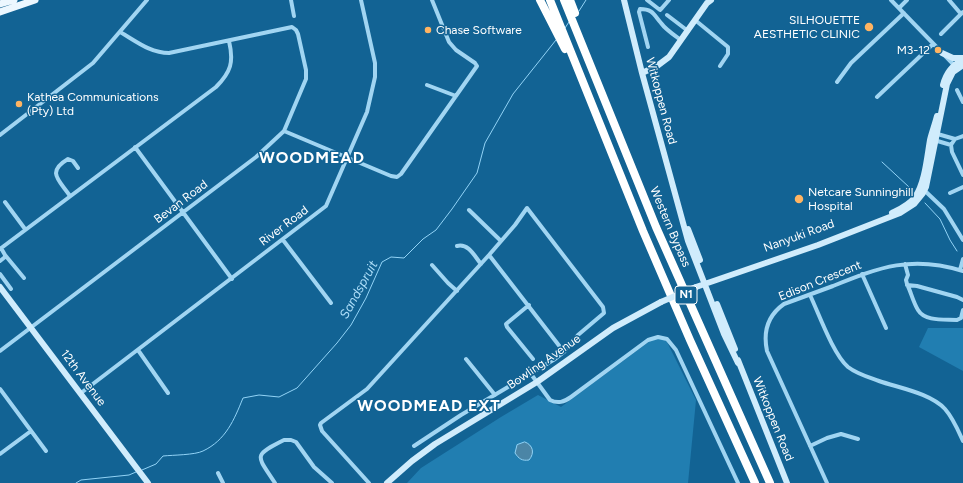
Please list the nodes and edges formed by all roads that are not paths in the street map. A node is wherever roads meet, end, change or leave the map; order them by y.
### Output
1 (14, 0) edge
2 (34, 0) edge
3 (147, 0) edge
4 (290, 0) edge
5 (361, 0) edge
6 (432, 0) edge
7 (540, 0) edge
8 (550, 0) edge
9 (624, 0) edge
10 (647, 0) edge
11 (662, 0) edge
12 (891, 0) edge
13 (907, 0) edge
14 (949, 0) edge
15 (566, 1) edge
16 (709, 1) edge
17 (668, 2) edge
18 (0, 4) edge
19 (899, 8) junction
20 (0, 12) edge
21 (904, 13) junction
22 (962, 13) edge
23 (294, 16) dead end
24 (552, 16) junction
25 (667, 16) dead end
26 (695, 20) junction
27 (688, 31) junction
28 (120, 32) junction
29 (941, 34) dead end
30 (681, 40) junction
31 (229, 41) junction
32 (934, 44) junction
33 (648, 46) dead end
34 (942, 53) junction
35 (963, 59) edge
36 (963, 64) edge
37 (720, 66) dead end
38 (955, 67) junction
39 (642, 73) junction
40 (837, 82) dead end
41 (427, 85) dead end
42 (957, 90) dead end
43 (456, 96) junction
44 (877, 97) dead end
45 (963, 102) edge
46 (284, 131) junction
47 (935, 133) junction
48 (0, 135) edge
49 (963, 136) edge
50 (933, 139) junction
51 (955, 139) junction
52 (951, 144) junction
53 (135, 147) junction
54 (347, 159) junction
55 (78, 168) dead end
56 (963, 175) edge
57 (963, 187) edge
58 (922, 188) junction
59 (950, 193) dead end
60 (70, 196) junction
61 (5, 202) dead end
62 (469, 210) dead end
63 (183, 213) junction
64 (25, 229) junction
65 (963, 238) edge
66 (283, 240) junction
67 (501, 241) junction
68 (459, 244) dead end
69 (0, 249) edge
70 (5, 255) junction
71 (489, 255) junction
72 (963, 259) edge
73 (0, 262) edge
74 (481, 264) junction
75 (905, 264) junction
76 (432, 265) dead end
77 (961, 271) edge
78 (0, 274) edge
79 (862, 274) junction
80 (24, 278) dead end
81 (232, 279) junction
82 (704, 284) junction
83 (907, 285) junction
84 (0, 287) edge
85 (11, 289) dead end
86 (457, 290) junction
87 (810, 295) junction
88 (963, 300) edge
89 (331, 303) dead end
90 (529, 305) junction
91 (963, 310) edge
92 (32, 328) junction
93 (886, 328) dead end
94 (138, 350) junction
95 (0, 351) edge
96 (564, 352) junction
97 (466, 359) dead end
98 (533, 359) dead end
99 (531, 374) junction
100 (537, 382) junction
101 (0, 389) edge
102 (81, 393) junction
103 (168, 393) dead end
104 (495, 395) junction
105 (31, 431) junction
106 (858, 439) dead end
107 (963, 441) edge
108 (414, 446) dead end
109 (810, 446) junction
110 (46, 451) dead end
111 (0, 454) edge
112 (218, 473) dead end
113 (148, 483) edge
114 (223, 483) edge
115 (275, 483) edge
116 (332, 483) edge
117 (369, 483) edge
118 (387, 483) edge
119 (738, 483) edge
120 (755, 483) edge
121 (770, 483) edge
122 (787, 483) edge
123 (827, 483) edge

1 - 18 main road
2 - 20 main road
3 - 28 street
4 - 23 street
5 - 54 street, River Road
6 - 43 street
7 - 24 highway
8 - 24 highway
9 - 39 main road, Witkoppen Road
10 - 17 street
11 - 17 street
12 - 19 street
13 - 19 street
14 - 22 street
15 - 121 highway, Western Bypass / N1
16 - 26 main road
19 - 21 street
21 - 32 street
21 - 40 street
22 - 29 street
24 - 120 highway, N1
25 - 27 street
26 - 27 main road
26 - 37 street
27 - 30 main road
28 - 31 street
28 - 48 street
30 - 33 street
30 - 39 main road
31 - 46 street, Bevan Road
31 - 53 street
32 - 34 street
32 - 44 street
34 - 35 main road
34 - 38 street
35 - 38 main road
36 - 38 main road, Nanyuki Road
38 - 47 main road, Nanyuki Road
39 - 82 main road, Witkoppen Road
41 - 43 street
42 - 45 street
43 - 54 street
46 - 54 street
46 - 63 street, Bevan Road
47 - 50 main road, Nanyuki Road
47 - 51 street
49 - 51 street
50 - 52 street
50 - 58 main road, Nanyuki Road
51 - 52 street
52 - 56 street
53 - 60 street
53 - 63 street
54 - 66 street, River Road
55 - 60 street
57 - 59 street
58 - 65 street
58 - 82 main road, Nanyuki Road
60 - 64 street
61 - 64 street
62 - 67 street
63 - 81 street
63 - 92 street, Bevan Road
64 - 69 street
66 - 81 street, River Road
66 - 89 street
67 - 71 street
67 - 96 street
68 - 74 street
69 - 70 street
70 - 73 street
70 - 80 street
71 - 74 street
71 - 90 street
72 - 77 street
74 - 86 street
75 - 77 street, Edison Crescent
75 - 79 street, Edison Crescent
75 - 83 street
76 - 86 street
78 - 85 street
79 - 87 street, Edison Crescent
79 - 93 street
81 - 94 street, River Road
82 - 100 main road, Bowling Avenue, bridge
82 - 122 main road, Witkoppen Road
83 - 88 street
83 - 91 street
84 - 92 main road, 12th Avenue
86 - 117 street
87 - 107 street
87 - 109 street, Edison Crescent
90 - 96 street
90 - 98 street
92 - 95 street, Bevan Road
92 - 102 main road, 12th Avenue
94 - 102 street, River Road
94 - 103 street
96 - 99 street
97 - 104 street
99 - 100 street
99 - 104 street
100 - 118 main road, Bowling Avenue
100 - 119 street
101 - 105 street
102 - 113 main road, 12th Avenue
104 - 108 street
105 - 110 street
105 - 111 street
106 - 109 street
109 - 123 street, Edison Crescent
112 - 114 street
115 - 116 street

